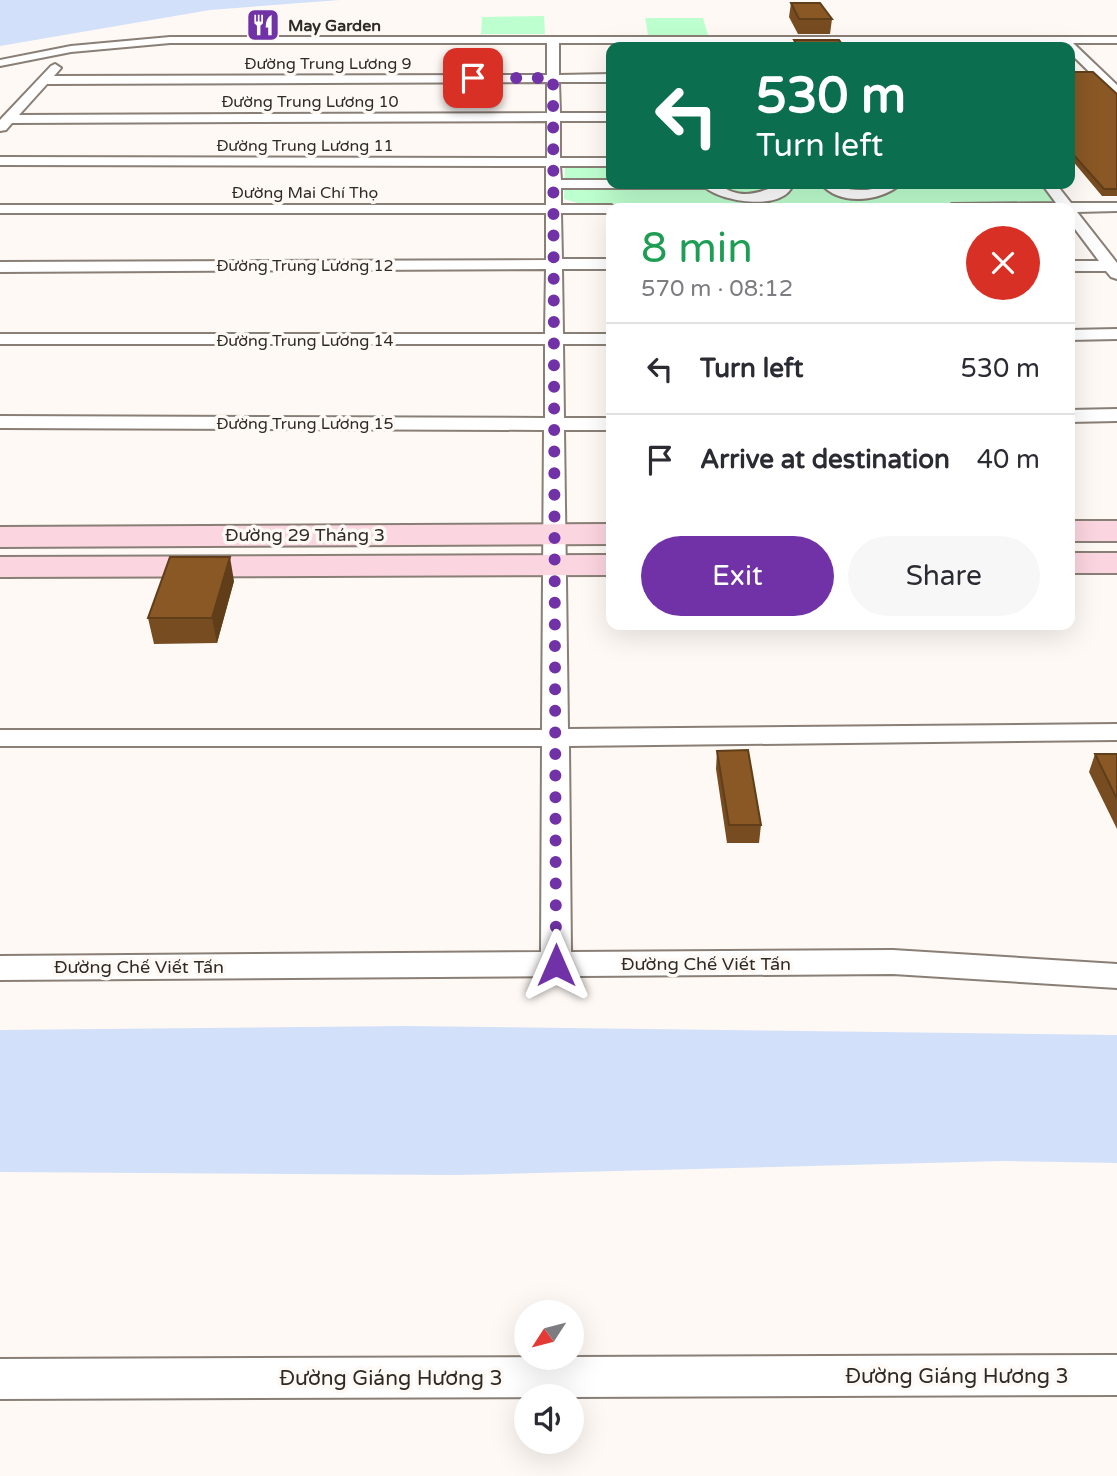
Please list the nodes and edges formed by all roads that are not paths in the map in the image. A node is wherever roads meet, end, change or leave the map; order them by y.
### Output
1 (553, 40) junction
2 (1062, 40) joint
3 (1117, 40) edge
4 (813, 42) edge
5 (983, 42) edge
6 (71, 49) junction
7 (1075, 52) edge
8 (0, 63) edge
9 (553, 78) junction
10 (606, 78) edge
11 (45, 80) junction
12 (1117, 92) edge
13 (606, 117) edge
14 (553, 118) junction
15 (5, 124) edge
16 (0, 161) edge
17 (606, 163) edge
18 (554, 173) junction
19 (606, 177) edge
20 (717, 189) edge
21 (783, 189) edge
22 (835, 189) edge
23 (886, 189) edge
24 (1053, 189) edge
25 (1063, 203) edge
26 (1117, 206) edge
27 (0, 209) edge
28 (554, 209) junction
29 (606, 209) edge
30 (1075, 209) edge
31 (1075, 218) edge
32 (554, 264) junction
33 (606, 264) edge
34 (0, 267) edge
35 (1075, 267) edge
36 (1114, 270) edge
37 (1117, 334) edge
38 (1075, 335) edge
39 (0, 339) edge
40 (606, 339) edge
41 (554, 340) junction
42 (1117, 415) edge
43 (1075, 416) edge
44 (0, 422) edge
45 (606, 424) edge
46 (554, 425) junction
47 (1075, 531) edge
48 (1117, 531) edge
49 (606, 535) edge
50 (0, 537) edge
51 (554, 550) junction
52 (1075, 563) edge
53 (1117, 563) edge
54 (606, 564) edge
55 (0, 567) edge
56 (1117, 732) edge
57 (0, 738) edge
58 (555, 738) junction
59 (556, 965) junction
60 (0, 968) edge
61 (1117, 976) edge
62 (1117, 1375) edge
63 (0, 1379) edge

1 - 4 street
1 - 6 street
1 - 9 street
2 - 3 street
2 - 5 street
6 - 8 street
6 - 11 street
7 - 12 street
9 - 10 street, Đường Trung Lương 9
9 - 11 street, Đường Trung Lương 9
9 - 14 street
11 - 15 street
13 - 14 street, Đường Trung Lương 10
14 - 15 street, Đường Trung Lương 10
14 - 18 street
16 - 18 street, Đường Trung Lương 11
17 - 18 street, Đường Trung Lương 11
18 - 19 street
18 - 28 street
20 - 21 street
22 - 23 street
24 - 25 street
26 - 30 street
27 - 28 street, Đường Mai Chí Thọ
28 - 29 street, Đường Mai Chí Thọ
28 - 32 street
31 - 36 street
32 - 33 street, Đường Trung Lương 12
32 - 34 street, Đường Trung Lương 12
32 - 41 street
35 - 36 street
37 - 38 street
39 - 41 street, Đường Trung Lương 14
40 - 41 street, Đường Trung Lương 14
41 - 46 street
42 - 43 street
44 - 46 street, Đường Trung Lương 15
45 - 46 street, Đường Trung Lương 15
46 - 51 street
47 - 48 street
49 - 51 street, Đường 29 Tháng 3
50 - 51 street, Đường 29 Tháng 3
51 - 54 street, Đường 29 Tháng 3
51 - 55 street, Đường 29 Tháng 3
51 - 58 street
52 - 53 street
56 - 58 street
57 - 58 street
58 - 59 street
59 - 60 street, Đường Chế Viết Tấn
59 - 61 street, Đường Chế Viết Tấn
62 - 63 street, Đường Giáng Hương 3

